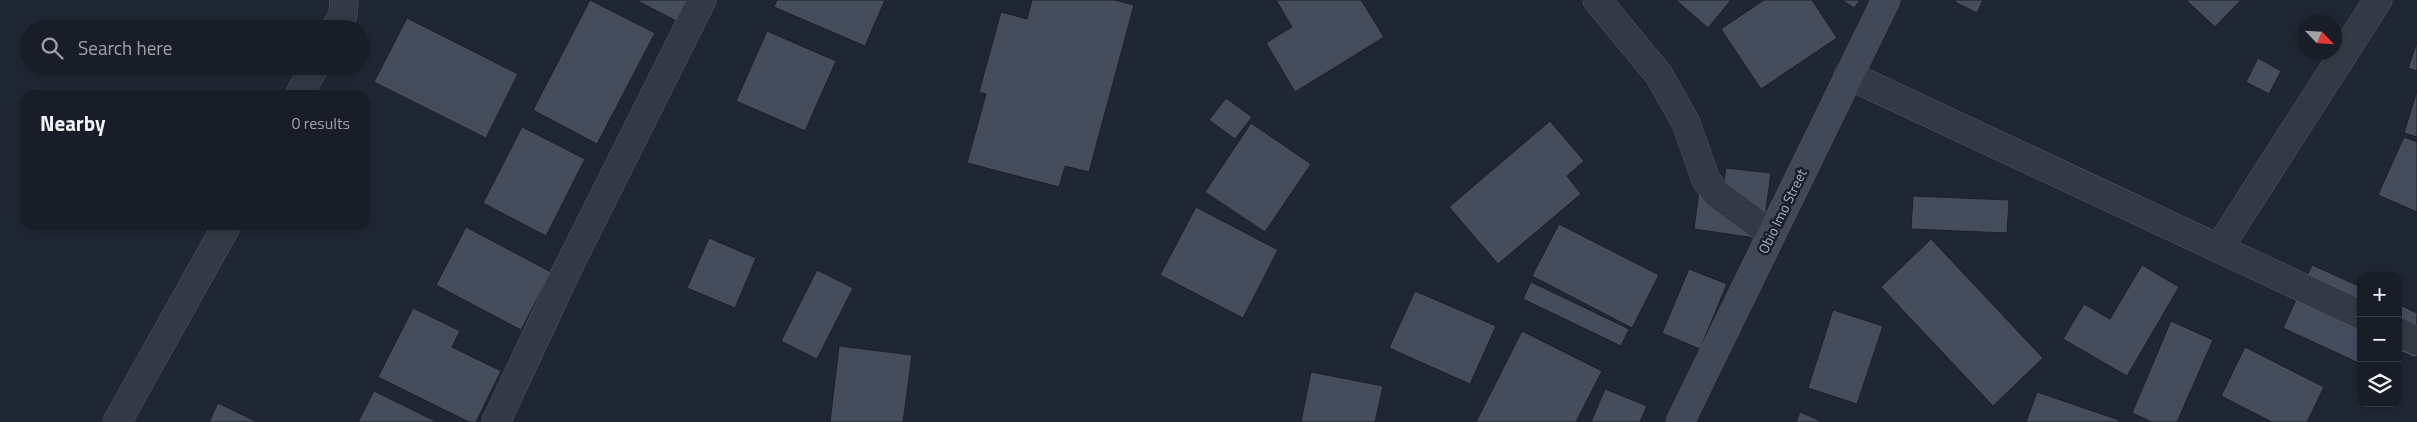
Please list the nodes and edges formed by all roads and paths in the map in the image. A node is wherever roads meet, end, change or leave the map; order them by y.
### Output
1 (344, 0) edge
2 (702, 0) edge
3 (1597, 0) edge
4 (1886, 0) edge
5 (2378, 0) edge
6 (340, 20) edge
7 (310, 75) edge
8 (1848, 75) junction
9 (302, 90) edge
10 (223, 230) edge
11 (1771, 234) junction
12 (2219, 248) junction
13 (2357, 313) edge
14 (2402, 334) edge
15 (2417, 341) edge
16 (117, 422) edge
17 (496, 422) edge
18 (1680, 422) edge

1 - 6 street
2 - 17 street
3 - 11 street
4 - 8 street, Obio Imo Street
5 - 12 street
7 - 9 street
8 - 11 street, Obio Imo Street
8 - 12 street
10 - 16 street
11 - 18 street, Obio Imo Street
12 - 13 street
14 - 15 street

